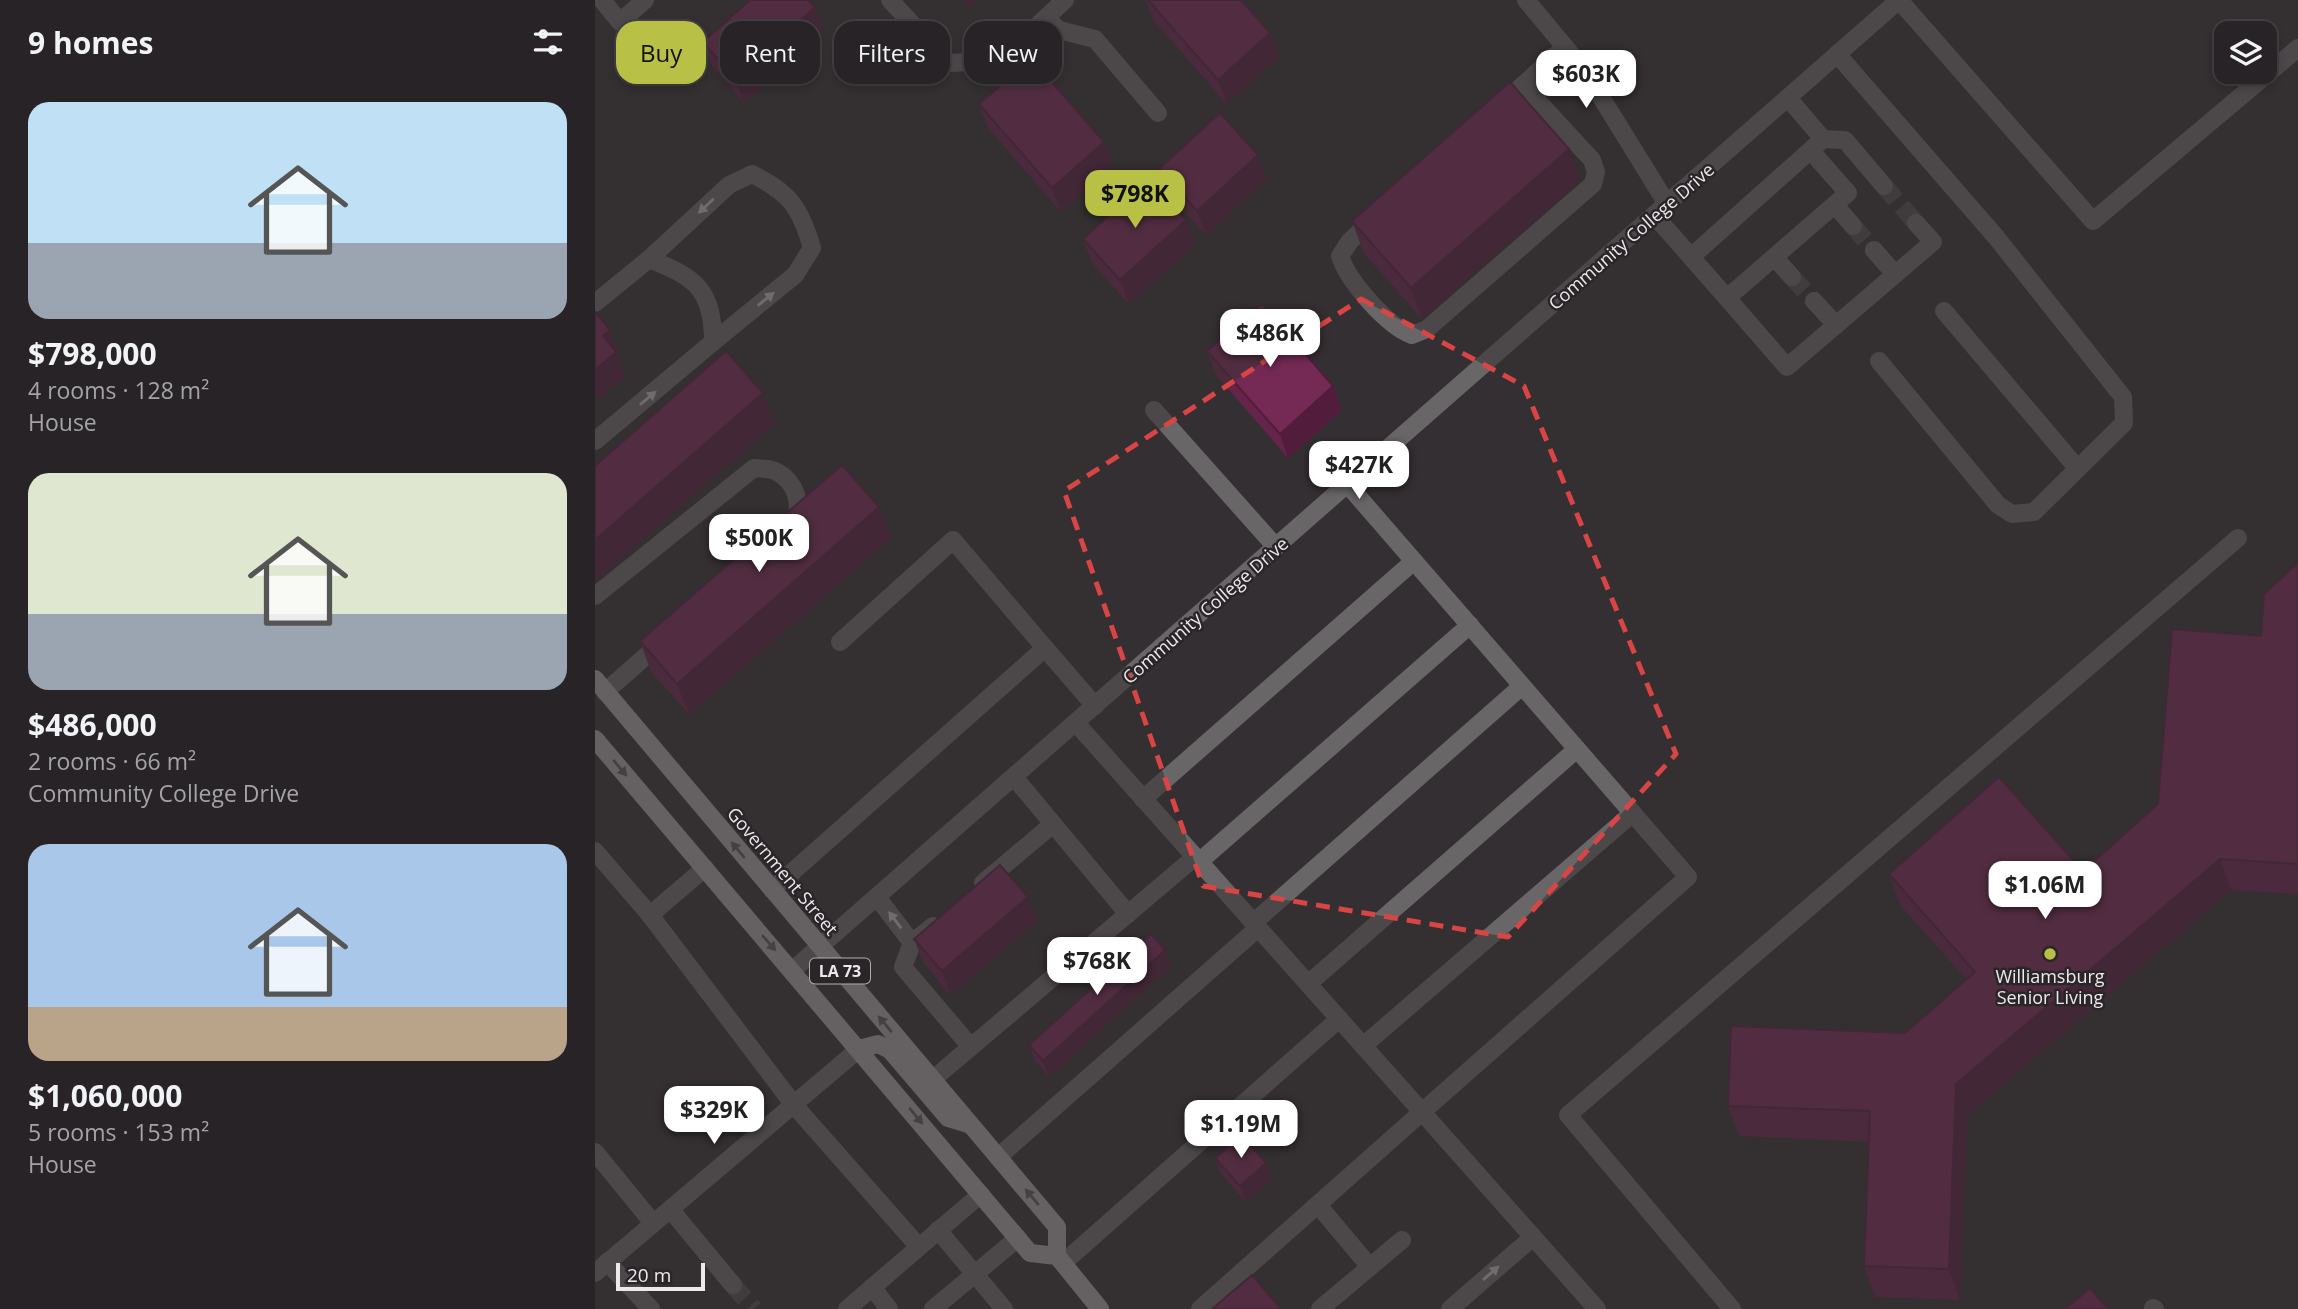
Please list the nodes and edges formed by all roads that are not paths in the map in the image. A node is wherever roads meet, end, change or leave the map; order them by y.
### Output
1 (603, 0) edge
2 (645, 0) edge
3 (890, 0) edge
4 (1065, 0) edge
5 (1526, 0) edge
6 (1899, 0) edge
7 (1045, 18) junction
8 (1565, 47) junction
9 (2298, 48) edge
10 (1837, 54) junction
11 (1523, 85) junction
12 (1788, 98) junction
13 (1159, 113) dead end
14 (1483, 121) edge
15 (1817, 145) junction
16 (1884, 186) tunnel mouth
17 (1391, 204) edge
18 (1835, 205) junction
19 (1661, 210) junction
20 (1916, 223) tunnel mouth
21 (1853, 226) tunnel mouth
22 (1874, 250) tunnel mouth
23 (1691, 257) junction
24 (1775, 258) junction
25 (649, 259) junction
26 (1895, 274) junction
27 (1792, 277) tunnel mouth
28 (1727, 298) junction
29 (1814, 301) tunnel mouth
30 (595, 303) edge
31 (1944, 311) dead end
32 (1836, 325) junction
33 (713, 342) junction
34 (1879, 361) dead end
35 (1154, 410) dead end
36 (595, 442) edge
37 (2078, 469) junction
38 (1348, 485) junction
39 (2238, 538) dead end
40 (782, 539) edge
41 (1276, 547) junction
42 (1414, 561) junction
43 (595, 596) edge
44 (1470, 625) junction
45 (678, 629) edge
46 (840, 642) dead end
47 (1045, 648) junction
48 (600, 686) edge
49 (1522, 686) junction
50 (1095, 706) junction
51 (1076, 723) junction
52 (595, 739) edge
53 (1577, 749) junction
54 (1014, 777) junction
55 (1143, 799) junction
56 (1633, 813) junction
57 (1052, 824) junction
58 (595, 851) edge
59 (1197, 859) junction
60 (705, 868) junction
61 (772, 890) junction
62 (972, 892) edge
63 (877, 897) junction
64 (1128, 914) junction
65 (650, 915) junction
66 (942, 918) edge
67 (1255, 925) junction
68 (912, 943) junction
69 (820, 947) junction
70 (793, 970) junction
71 (1308, 984) junction
72 (1339, 1019) junction
73 (1363, 1046) junction
74 (971, 1047) junction
75 (859, 1049) junction
76 (932, 1080) junction
77 (794, 1105) junction
78 (1422, 1112) junction
79 (971, 1125) junction
80 (595, 1152) edge
81 (998, 1157) junction
82 (981, 1194) junction
83 (1318, 1205) junction
84 (670, 1209) junction
85 (653, 1223) junction
86 (938, 1230) junction
87 (1532, 1237) junction
88 (1019, 1238) junction
89 (1402, 1240) dead end
90 (919, 1247) junction
91 (1060, 1260) junction
92 (601, 1268) edge
93 (1370, 1268) junction
94 (975, 1274) junction
95 (733, 1285) tunnel mouth
96 (872, 1287) junction
97 (1587, 1306) edge
98 (1098, 1308) edge
99 (651, 1309) edge
100 (847, 1309) edge
101 (889, 1309) edge
102 (933, 1309) edge
103 (1004, 1309) edge
104 (1200, 1309) edge
105 (1320, 1309) edge
106 (1450, 1309) edge
107 (1731, 1309) edge

1 - 2 street
3 - 7 street
4 - 7 street
5 - 8 street
6 - 9 street
6 - 10 street, Community College Drive
7 - 13 street
8 - 11 street
8 - 19 street
10 - 12 street, Community College Drive
10 - 37 street
11 - 14 street
11 - 17 street
12 - 15 street
12 - 19 street, Community College Drive
15 - 16 street
15 - 18 street
15 - 23 street
18 - 21 street
18 - 24 street
19 - 23 street
19 - 38 street, Community College Drive
20 - 26 street
22 - 26 street
23 - 28 street
24 - 27 street
24 - 28 street
25 - 30 street
25 - 33 street
33 -> 25 street
26 - 32 street
28 - 32 street
29 - 32 street
31 - 37 street
36 -> 33 street
34 - 37 street
35 - 41 street
38 - 41 street, Community College Drive
38 - 42 street
39 - 107 street
40 - 43 street
41 - 50 street, Community College Drive
42 - 44 street
42 - 55 street
44 - 49 street
44 - 59 street
45 - 48 street
46 - 47 street
47 - 50 street
47 - 61 street
61 -> 48 main road, Government Street / LA 73
49 - 53 street
49 - 67 street
50 - 51 street, Community College Drive
51 - 54 street, Community College Drive
51 - 55 street
52 -> 60 main road, LA 73
53 - 56 street
53 - 71 street
54 - 57 street
54 - 63 street, Community College Drive
55 - 59 street
56 - 73 street
56 - 78 street
57 - 62 street
57 - 64 street
58 - 65 street
59 - 64 street
59 - 67 street
60 - 65 street
60 -> 70 main road, LA 73
61 - 69 main road, Government Street / LA 73
68 -> 63 street
63 - 69 street, Community College Drive
64 - 74 street
65 - 77 street
66 - 68 street
67 - 71 street
67 - 81 street
68 - 74 street
69 - 70 street, Community College Drive
76 -> 69 main road, Government Street / LA 73
70 - 75 main road, LA 73
71 - 72 street
72 - 73 street
72 - 91 street
73 - 78 street
74 - 76 street
75 - 77 street
75 - 79 main road
75 -> 82 main road, LA 73
76 - 79 main road, Government Street / LA 73
77 - 84 street
77 - 90 street
78 - 83 street
78 - 87 street
79 - 81 main road, Government Street / LA 73
80 - 85 street
91 -> 81 main road, Government Street / LA 73
82 - 86 street
82 - 88 main road, LA 73
83 - 93 street
83 - 104 street
84 - 85 street
84 - 95 street
85 - 92 street
86 - 90 street
86 - 94 street
87 - 97 street
106 -> 87 street
88 - 91 main road, LA 73
88 - 94 street
89 - 93 street
90 - 96 street
91 - 98 main road
92 - 99 street
93 - 105 street
94 - 102 street
94 - 103 street
96 - 100 street
96 - 101 street

